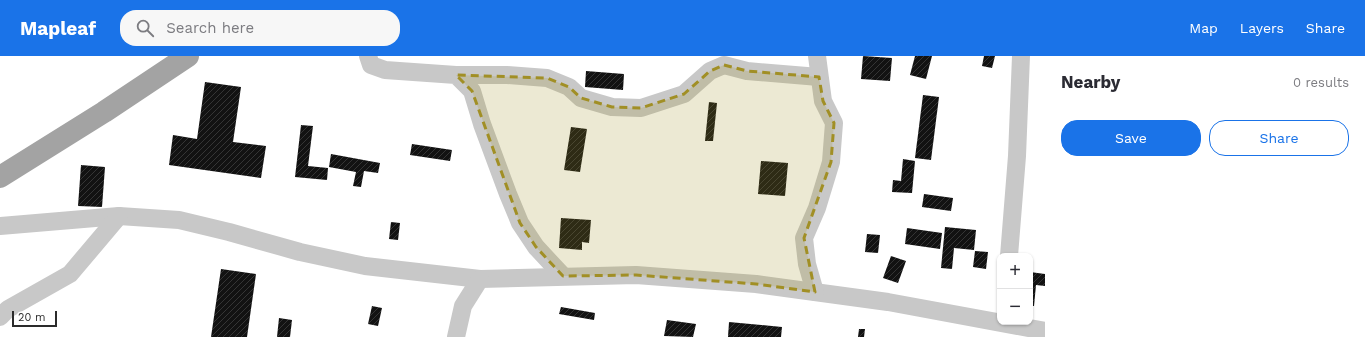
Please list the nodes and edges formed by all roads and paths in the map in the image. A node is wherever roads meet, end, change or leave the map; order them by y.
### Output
1 (188, 56) edge
2 (368, 56) edge
3 (817, 56) edge
4 (1021, 56) edge
5 (456, 75) junction
6 (819, 77) junction
7 (0, 177) edge
8 (119, 216) junction
9 (0, 226) edge
10 (1010, 253) edge
11 (563, 276) junction
12 (480, 279) junction
13 (816, 292) junction
14 (0, 317) edge
15 (1005, 327) edge
16 (1045, 331) edge
17 (456, 337) edge

1 - 7 main road
2 - 5 street
3 - 6 street
4 - 10 street
5 - 6 street
5 - 11 street
6 - 13 street
8 - 9 street
8 - 12 street
8 - 14 street
11 - 12 street
11 - 13 street
12 - 17 street
13 - 15 street
15 - 16 street

